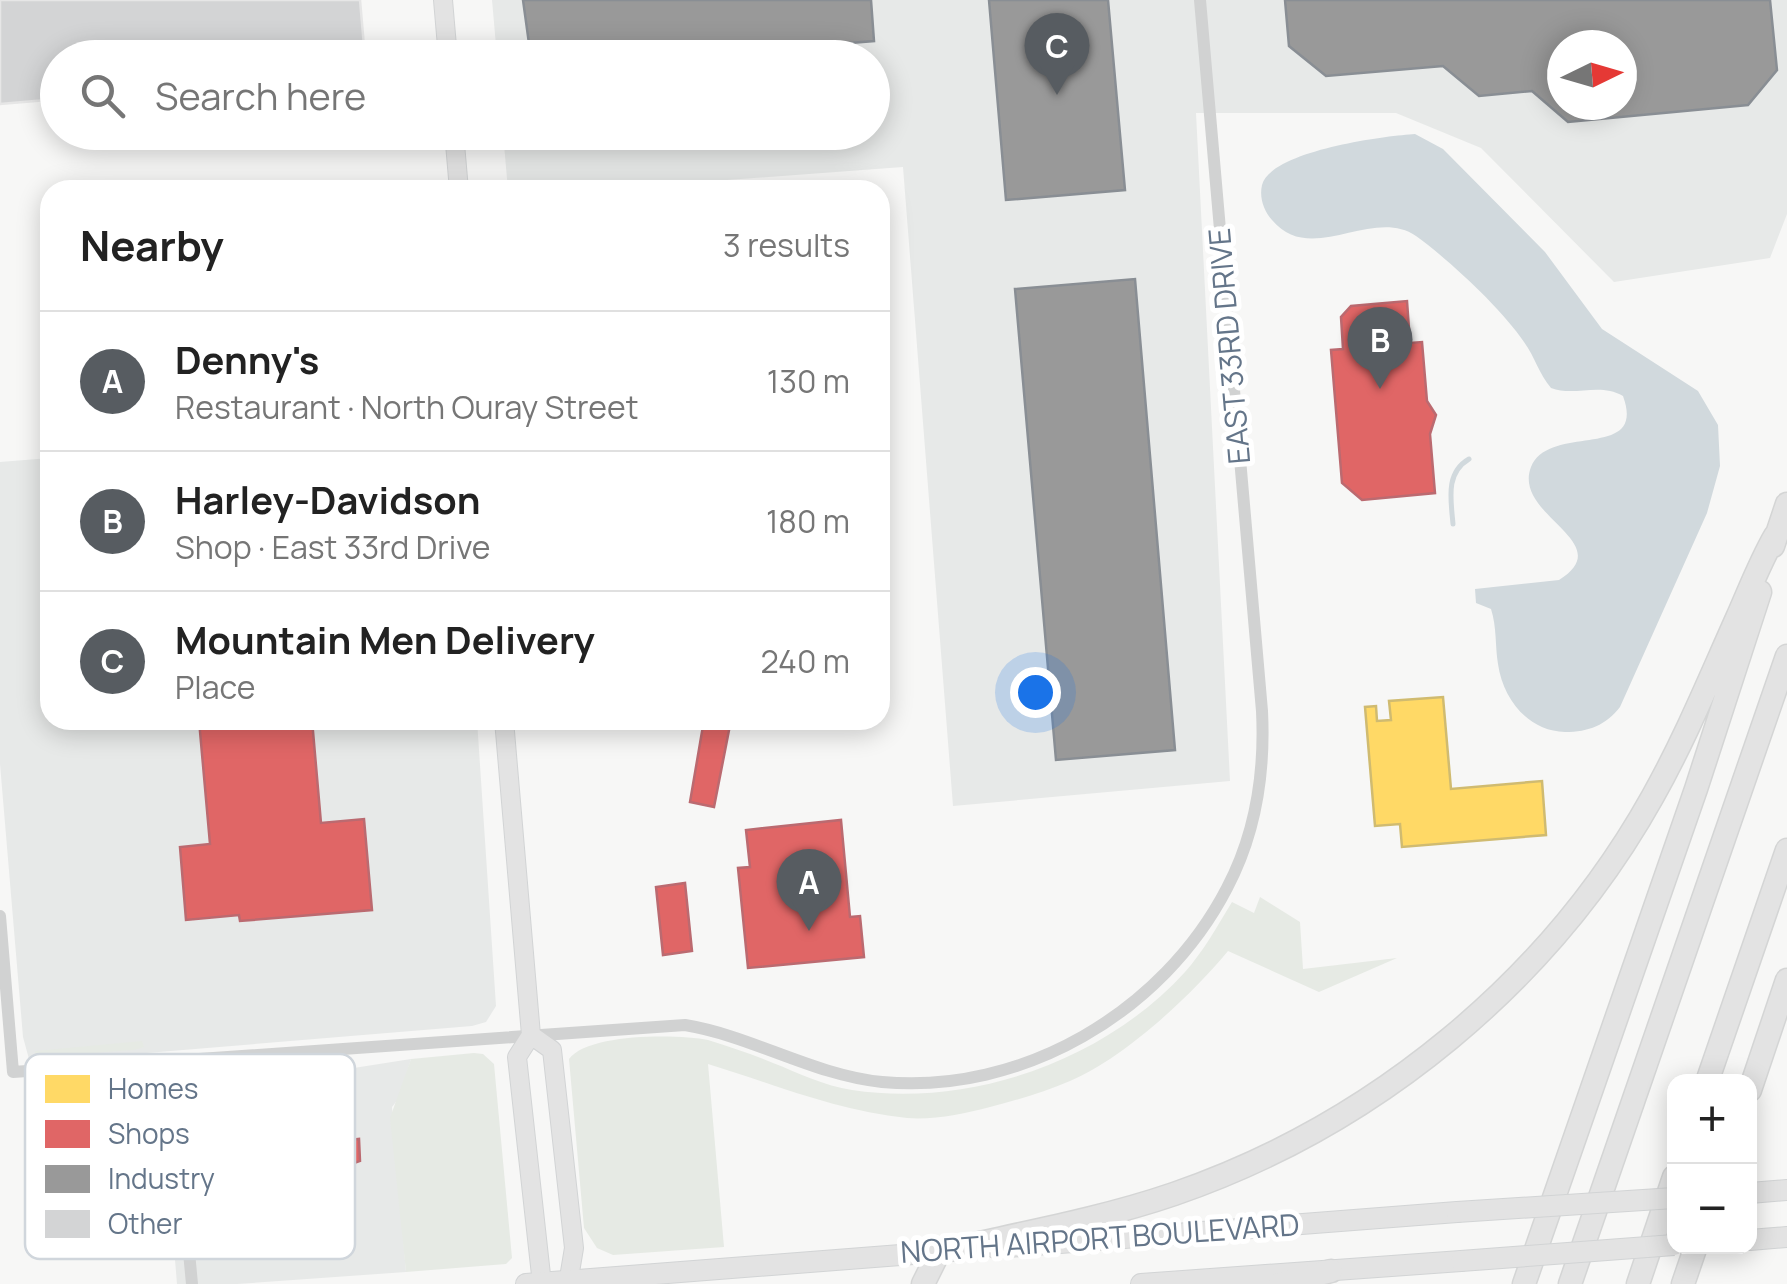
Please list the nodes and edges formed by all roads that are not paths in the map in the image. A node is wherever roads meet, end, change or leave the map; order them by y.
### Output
1 (443, 0) edge
2 (1200, 0) edge
3 (446, 40) edge
4 (456, 150) edge
5 (458, 180) edge
6 (1787, 504) edge
7 (1775, 536) junction
8 (1787, 656) edge
9 (505, 730) edge
10 (1787, 850) edge
11 (0, 916) edge
12 (1787, 980) edge
13 (530, 1035) junction
14 (268, 1054) edge
15 (25, 1071) edge
16 (1711, 1074) edge
17 (1755, 1074) edge
18 (1667, 1198) edge
19 (1667, 1198) edge
20 (1787, 1237) edge
21 (1757, 1240) edge
22 (1667, 1246) edge
23 (938, 1252) junction
24 (1693, 1254) edge
25 (190, 1259) edge
26 (1331, 1272) junction
27 (568, 1282) edge
28 (542, 1283) edge
29 (192, 1284) edge
30 (526, 1284) edge
31 (923, 1284) edge
32 (1141, 1284) edge
33 (1280, 1284) edge
34 (1524, 1284) edge
35 (1570, 1284) edge
36 (1638, 1284) edge
37 (1683, 1284) edge

1 - 3 street
2 - 13 street, EAST 33RD DRIVE
4 - 5 street
6 - 7 highway
7 - 23 highway
7 - 34 highway
8 - 35 highway
9 - 13 street
10 - 16 highway
11 - 15 street, EAST 33RD DRIVE
12 - 17 highway
13 - 14 street, EAST 33RD DRIVE
13 - 27 street
13 - 28 street
18 - 23 main road, NORTH AIRPORT BOULEVARD, bridge
19 - 36 highway
20 - 21 main road
22 - 26 main road, NORTH AIRPORT BOULEVARD, bridge
23 - 27 main road, NORTH AIRPORT BOULEVARD
23 - 31 highway
24 - 37 highway
25 - 29 street
26 - 32 main road, NORTH AIRPORT BOULEVARD
26 - 33 highway
27 - 28 main road, NORTH AIRPORT BOULEVARD
28 - 30 main road, NORTH AIRPORT BOULEVARD

